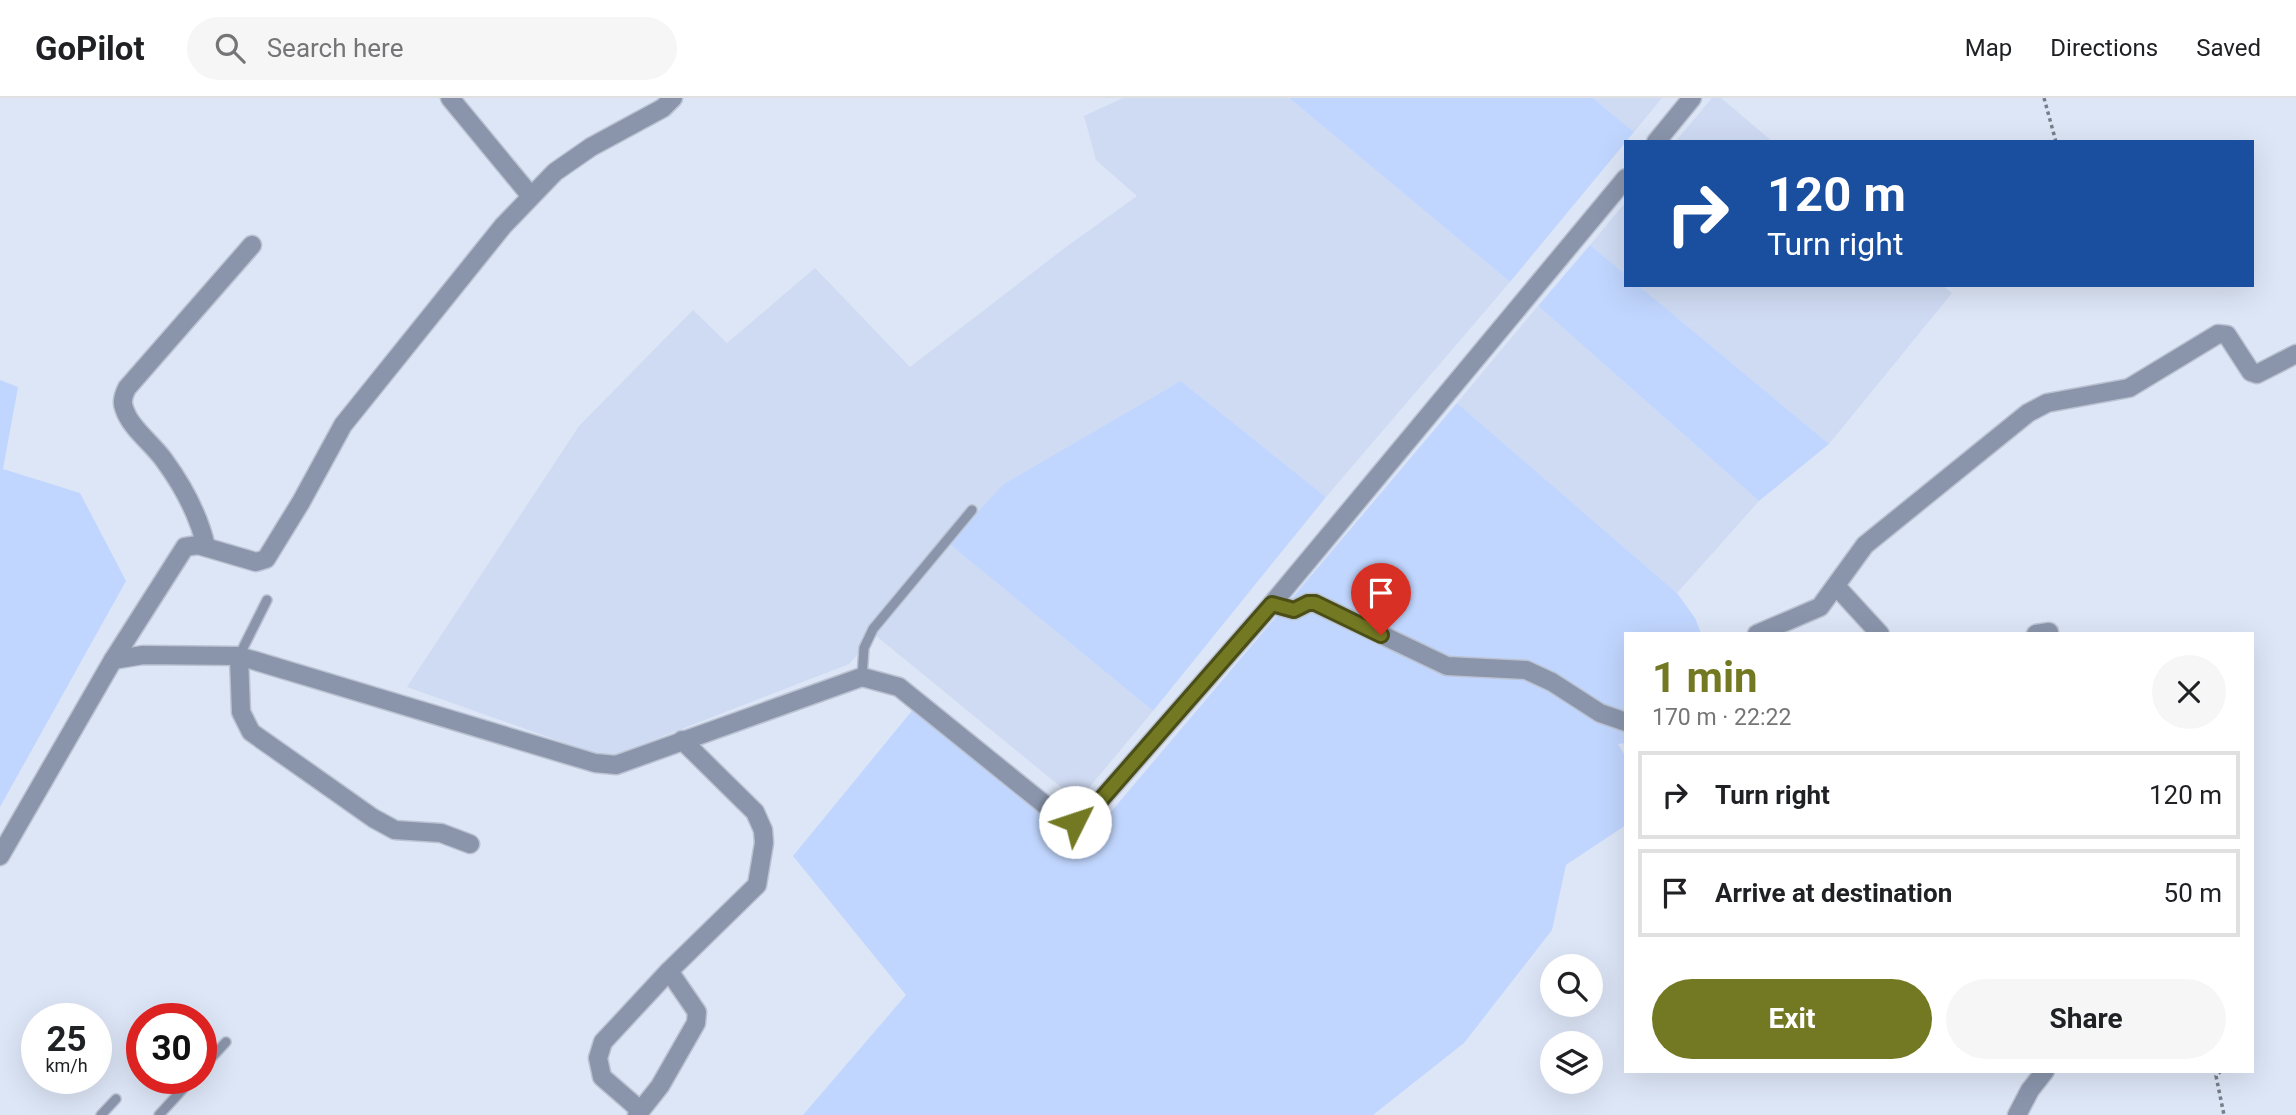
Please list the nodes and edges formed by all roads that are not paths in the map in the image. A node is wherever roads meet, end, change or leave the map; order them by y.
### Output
1 (450, 98) edge
2 (673, 98) edge
3 (1692, 98) edge
4 (1658, 140) edge
5 (1624, 180) edge
6 (530, 195) junction
7 (252, 245) dead end
8 (2296, 354) edge
9 (972, 510) dead end
10 (206, 547) junction
11 (1836, 586) junction
12 (267, 600) dead end
13 (1272, 604) junction
14 (1763, 632) edge
15 (1878, 632) edge
16 (239, 656) junction
17 (113, 660) junction
18 (862, 677) junction
19 (1624, 721) edge
20 (682, 740) junction
21 (470, 844) dead end
22 (0, 856) edge
23 (669, 971) junction
24 (226, 1042) dead end
25 (217, 1052) edge
26 (2043, 1073) edge
27 (178, 1094) edge
28 (117, 1099) dead end
29 (639, 1113) edge
30 (101, 1115) edge
31 (159, 1115) edge
32 (2017, 1115) edge

1 - 6 street
2 - 6 street
3 - 4 street
5 - 13 street
6 - 10 street
7 - 10 street
8 - 11 street
9 - 18 lane
10 - 17 street
11 - 14 street
11 - 15 street
12 - 16 lane
13 - 18 street
13 - 19 street
16 - 17 street
16 - 20 street
16 - 21 street
17 - 22 street
18 - 20 street
20 - 23 street
23 - 29 street
23 - 29 street
24 - 25 lane
26 - 32 street
27 - 31 lane
28 - 30 lane

